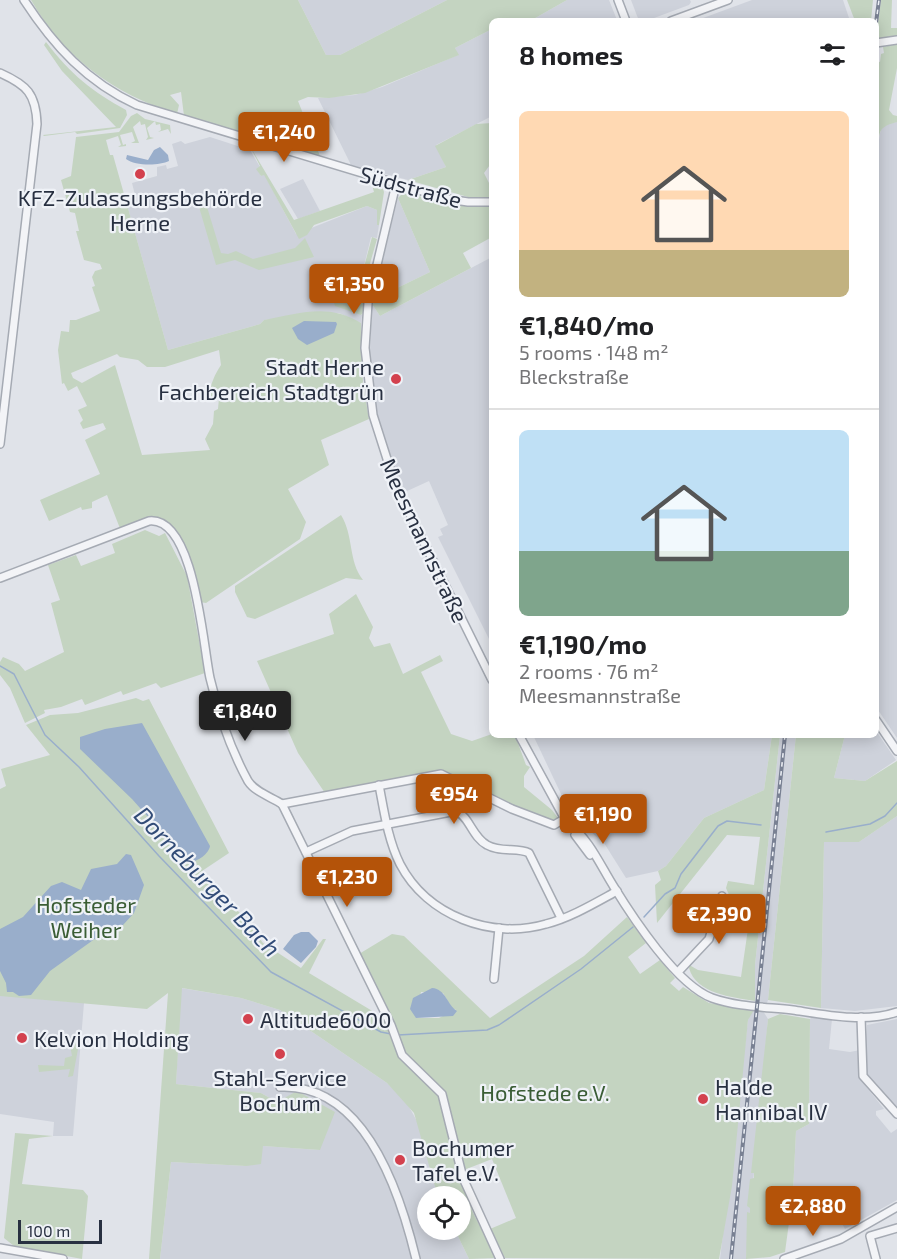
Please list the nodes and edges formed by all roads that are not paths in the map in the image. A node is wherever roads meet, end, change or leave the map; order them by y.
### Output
1 (24, 0) edge
2 (618, 0) edge
3 (728, 0) edge
4 (625, 18) edge
5 (679, 18) edge
6 (897, 40) edge
7 (879, 43) edge
8 (0, 73) edge
9 (396, 183) junction
10 (489, 201) edge
11 (0, 444) edge
12 (0, 578) edge
13 (489, 674) edge
14 (879, 724) edge
15 (521, 738) edge
16 (897, 750) edge
17 (379, 785) junction
18 (282, 804) junction
19 (566, 822) junction
20 (387, 824) junction
21 (306, 852) junction
22 (617, 891) junction
23 (722, 896) dead end
24 (561, 918) junction
25 (499, 928) junction
26 (678, 972) junction
27 (494, 979) dead end
28 (897, 1012) edge
29 (861, 1017) junction
30 (280, 1087) dead end
31 (897, 1114) edge
32 (897, 1207) edge
33 (897, 1228) edge
34 (0, 1248) edge
35 (813, 1250) junction
36 (63, 1259) edge
37 (416, 1259) edge
38 (500, 1259) edge
39 (784, 1259) edge
40 (815, 1259) edge
41 (876, 1259) edge

1 - 9 street, Südstraße
2 - 4 street
3 - 5 street
6 - 7 street
8 - 11 street
9 - 10 street, Südstraße
9 - 13 street, Meesmannstraße
12 - 18 street
14 - 16 street
15 - 19 street
17 - 18 street
17 - 19 street
17 - 20 street
18 - 21 street
19 - 22 street
20 - 21 street
20 - 24 street
20 - 25 street
21 - 38 street
22 - 24 street
22 - 26 street
23 - 26 street
24 - 25 street
25 - 27 street
26 - 29 street
28 - 29 street
29 - 31 street
30 - 37 street
32 - 35 street
33 - 41 street
34 - 36 street
35 - 39 street
35 - 40 street

